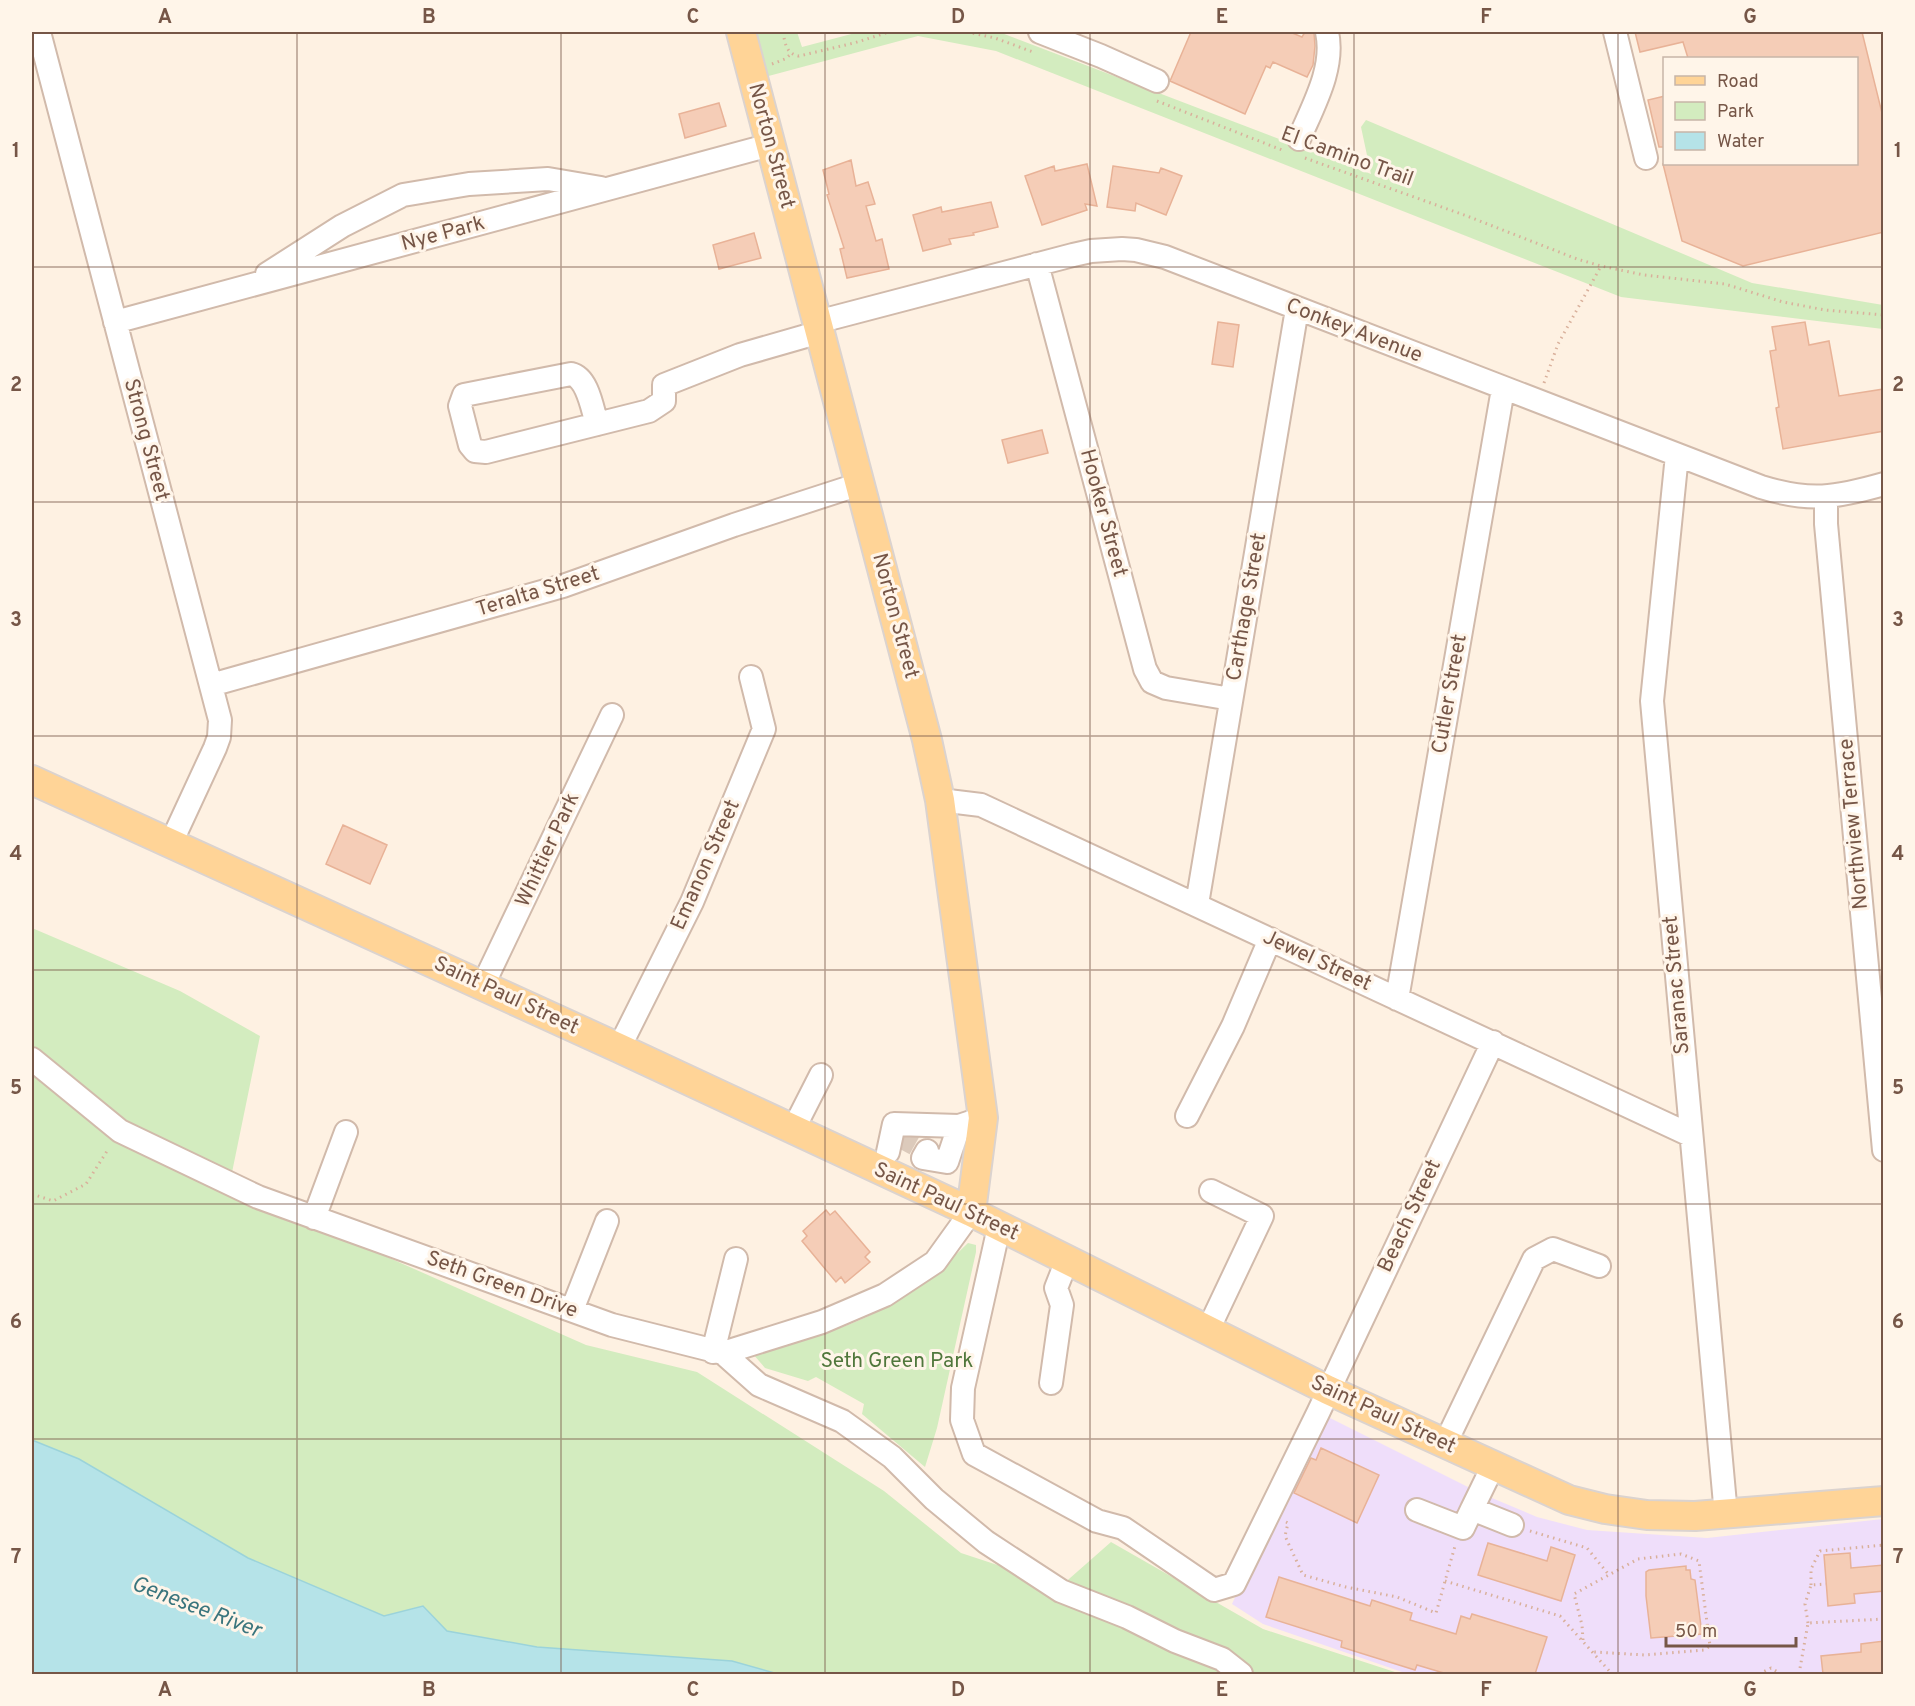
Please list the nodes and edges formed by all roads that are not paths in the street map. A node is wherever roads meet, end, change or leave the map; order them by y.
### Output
1 (39, 32) edge
2 (741, 32) edge
3 (1040, 32) edge
4 (1327, 32) edge
5 (1615, 32) edge
6 (1154, 90) road end
7 (770, 145) junction
8 (1294, 148) road end
9 (1646, 158) dead end
10 (608, 189) junction
11 (1037, 264) junction
12 (249, 286) junction
13 (1297, 309) junction
14 (115, 322) junction
15 (819, 327) junction
16 (1503, 388) junction
17 (597, 424) junction
18 (1677, 455) junction
19 (860, 484) junction
20 (1884, 484) edge
21 (1826, 498) junction
22 (752, 677) dead end
23 (212, 685) junction
24 (1231, 699) junction
25 (612, 715) dead end
26 (32, 780) edge
27 (940, 800) junction
28 (171, 843) junction
29 (1197, 904) junction
30 (1270, 939) junction
31 (483, 986) junction
32 (1397, 999) junction
33 (1493, 1042) junction
34 (619, 1047) junction
35 (32, 1059) edge
36 (821, 1075) dead end
37 (1186, 1116) dead end
38 (793, 1130) junction
39 (346, 1132) dead end
40 (1690, 1135) junction
41 (920, 1140) junction
42 (1884, 1150) edge
43 (916, 1187) junction
44 (1211, 1191) dead end
45 (971, 1212) junction
46 (314, 1218) junction
47 (607, 1221) dead end
48 (999, 1227) junction
49 (736, 1259) dead end
50 (1067, 1260) junction
51 (1599, 1266) dead end
52 (572, 1310) junction
53 (1208, 1330) junction
54 (718, 1353) junction
55 (1051, 1383) dead end
56 (1328, 1390) junction
57 (1445, 1444) junction
58 (1493, 1466) junction
59 (1884, 1501) edge
60 (1417, 1510) dead end
61 (1726, 1515) junction
62 (1466, 1518) junction
63 (1512, 1526) road end
64 (1241, 1674) edge

1 - 14 street, Strong Street
2 - 7 main road, Norton Street
3 - 6 street
4 - 8 street
5 - 9 street
7 - 10 street, Nye Park
7 - 15 main road, Norton Street
10 - 12 street, Nye Park
10 - 12 street
11 - 13 street, Conkey Avenue
11 - 15 street, Conkey Avenue
11 - 24 street, Hooker Street
12 - 14 street, Nye Park
13 - 16 street, Conkey Avenue
13 - 24 street, Carthage Street
14 - 23 street, Strong Street
15 - 17 street, Conkey Avenue
15 - 19 main road, Norton Street
16 - 18 street, Conkey Avenue
16 - 32 street, Cutler Street
17 - 17 street
18 - 21 street, Conkey Avenue
18 - 40 street, Saranac Street
19 - 23 street, Teralta Street
19 - 27 main road, Norton Street
20 - 21 street, Conkey Avenue
21 - 42 street, Northview Terrace
22 - 34 street, Emanon Street
23 - 28 street, Strong Street
24 - 29 street, Carthage Street
25 - 31 street, Whittier Park
26 - 28 main road, Saint Paul Street
27 - 29 street, Jewel Street
27 - 41 main road, Norton Street
28 - 31 main road, Saint Paul Street
29 - 30 street, Jewel Street
30 - 32 street, Jewel Street
30 - 37 street
31 - 34 main road, Saint Paul Street
32 - 33 street, Jewel Street
33 - 40 street, Jewel Street
33 - 56 street, Beach Street
34 - 38 main road, Saint Paul Street
35 - 46 street, Seth Green Drive
36 - 38 street
38 - 41 main road, Saint Paul Street
39 - 46 street
40 - 61 street, Saranac Street
41 - 43 main road, Saint Paul Street
41 - 43 street
41 - 45 main road, Norton Street
43 - 45 main road, Saint Paul Street
44 - 53 street
45 - 48 main road, Saint Paul Street
45 - 54 street
46 - 52 street, Seth Green Drive
47 - 52 street
48 - 50 main road, Saint Paul Street
48 - 56 street, Beach Street
49 - 54 street
50 - 53 main road, Saint Paul Street
50 - 55 street
51 - 57 street
52 - 54 street, Seth Green Drive
53 - 56 main road, Saint Paul Street
54 - 64 street
56 - 57 main road, Saint Paul Street
57 - 58 main road, Saint Paul Street
58 - 61 main road, Saint Paul Street
58 - 62 street
59 - 61 main road, Saint Paul Street
60 - 62 street
62 - 63 street

